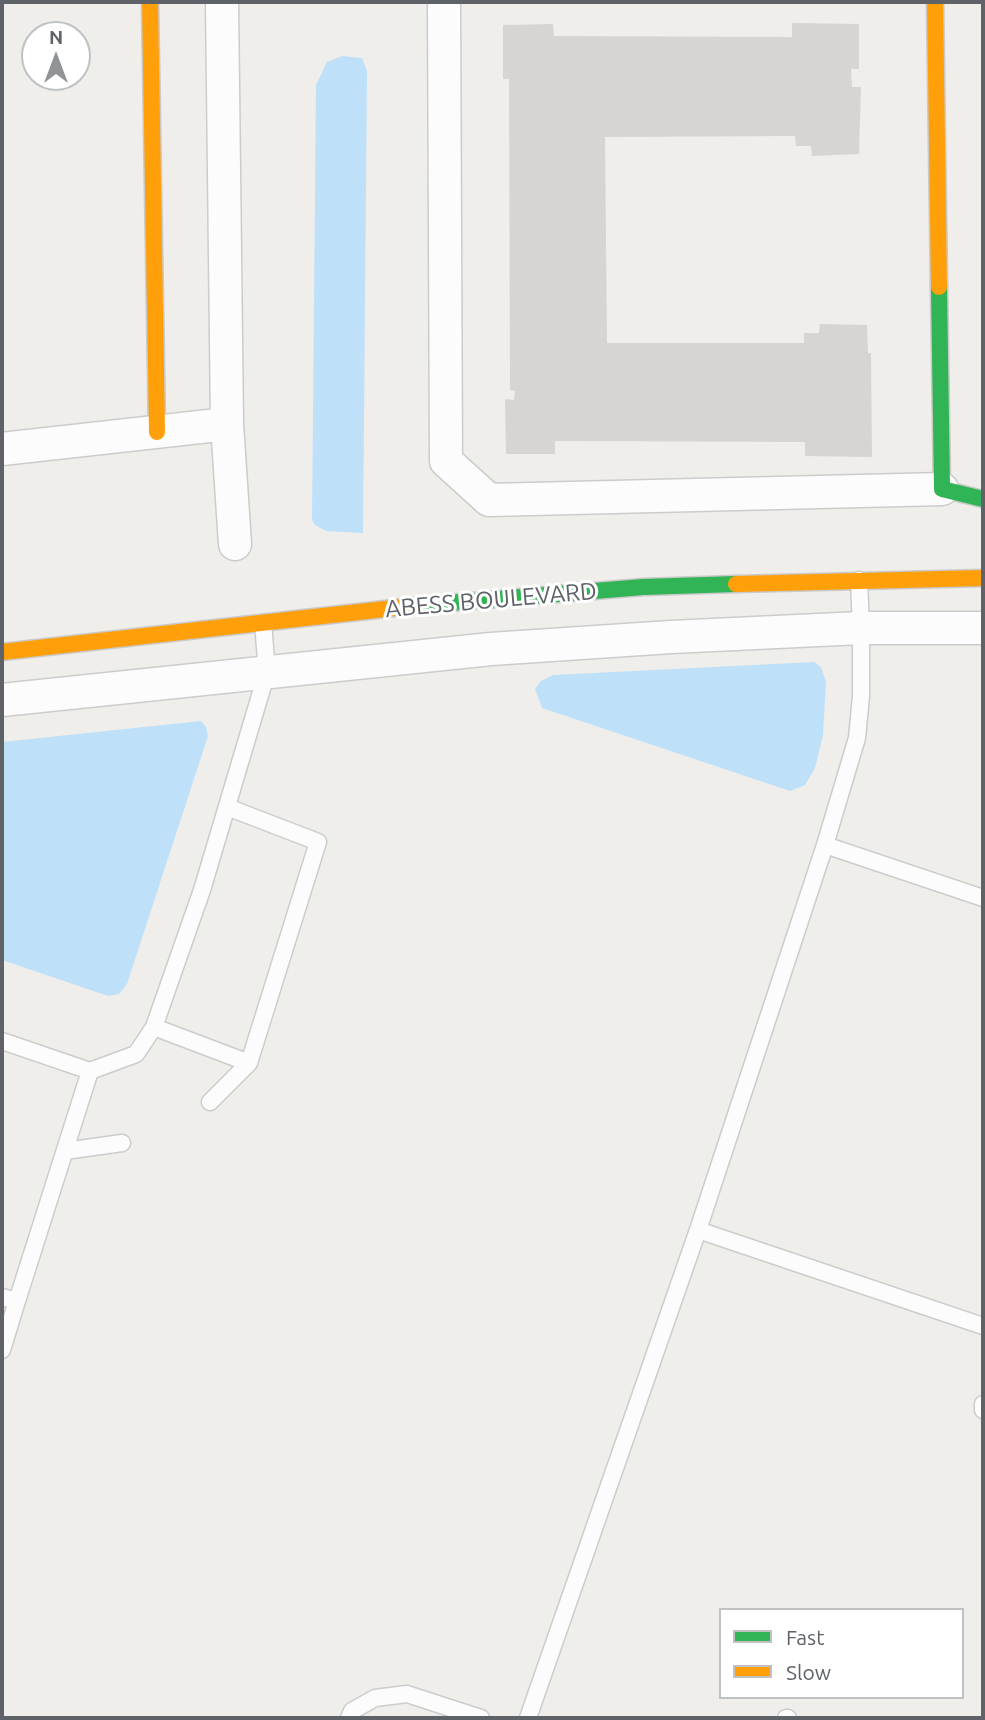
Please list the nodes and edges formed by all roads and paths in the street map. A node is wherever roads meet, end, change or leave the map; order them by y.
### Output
1 (150, 2) edge
2 (222, 2) edge
3 (444, 2) edge
4 (935, 2) edge
5 (227, 424) junction
6 (157, 432) junction
7 (2, 449) edge
8 (942, 489) junction
9 (983, 499) edge
10 (235, 544) dead end
11 (983, 579) edge
12 (859, 580) junction
13 (263, 623) junction
14 (861, 628) junction
15 (983, 628) edge
16 (2, 652) edge
17 (267, 672) junction
18 (2, 700) edge
19 (227, 807) junction
20 (825, 845) junction
21 (983, 898) edge
22 (154, 1027) junction
23 (2, 1041) edge
24 (249, 1063) junction
25 (90, 1071) junction
26 (210, 1102) dead end
27 (122, 1143) dead end
28 (65, 1151) junction
29 (698, 1230) junction
30 (9, 1299) edge
31 (983, 1326) edge
32 (2, 1350) edge
33 (983, 1404) edge
34 (983, 1410) edge
35 (349, 1718) edge
36 (481, 1718) edge
37 (528, 1718) edge

1 - 6 street
2 - 5 street
3 - 8 street
4 - 8 street
5 - 6 street
5 - 10 street
6 - 7 street
8 - 9 street
11 - 12 street, ABESS BOULEVARD
12 - 13 street, ABESS BOULEVARD
12 - 14 lane
13 - 16 street, ABESS BOULEVARD
13 - 17 lane
14 - 15 street, ABESS BOULEVARD
14 - 17 street, ABESS BOULEVARD
14 - 20 lane
17 - 18 street, ABESS BOULEVARD
17 - 19 lane
19 - 22 lane
19 - 24 lane
20 - 21 lane
20 - 29 lane
22 - 24 lane
22 - 25 lane
23 - 25 lane
24 - 26 lane
25 - 28 lane
27 - 28 lane
28 - 30 lane
29 - 31 lane
29 - 37 lane
30 - 32 lane
33 - 34 lane
35 - 36 lane

